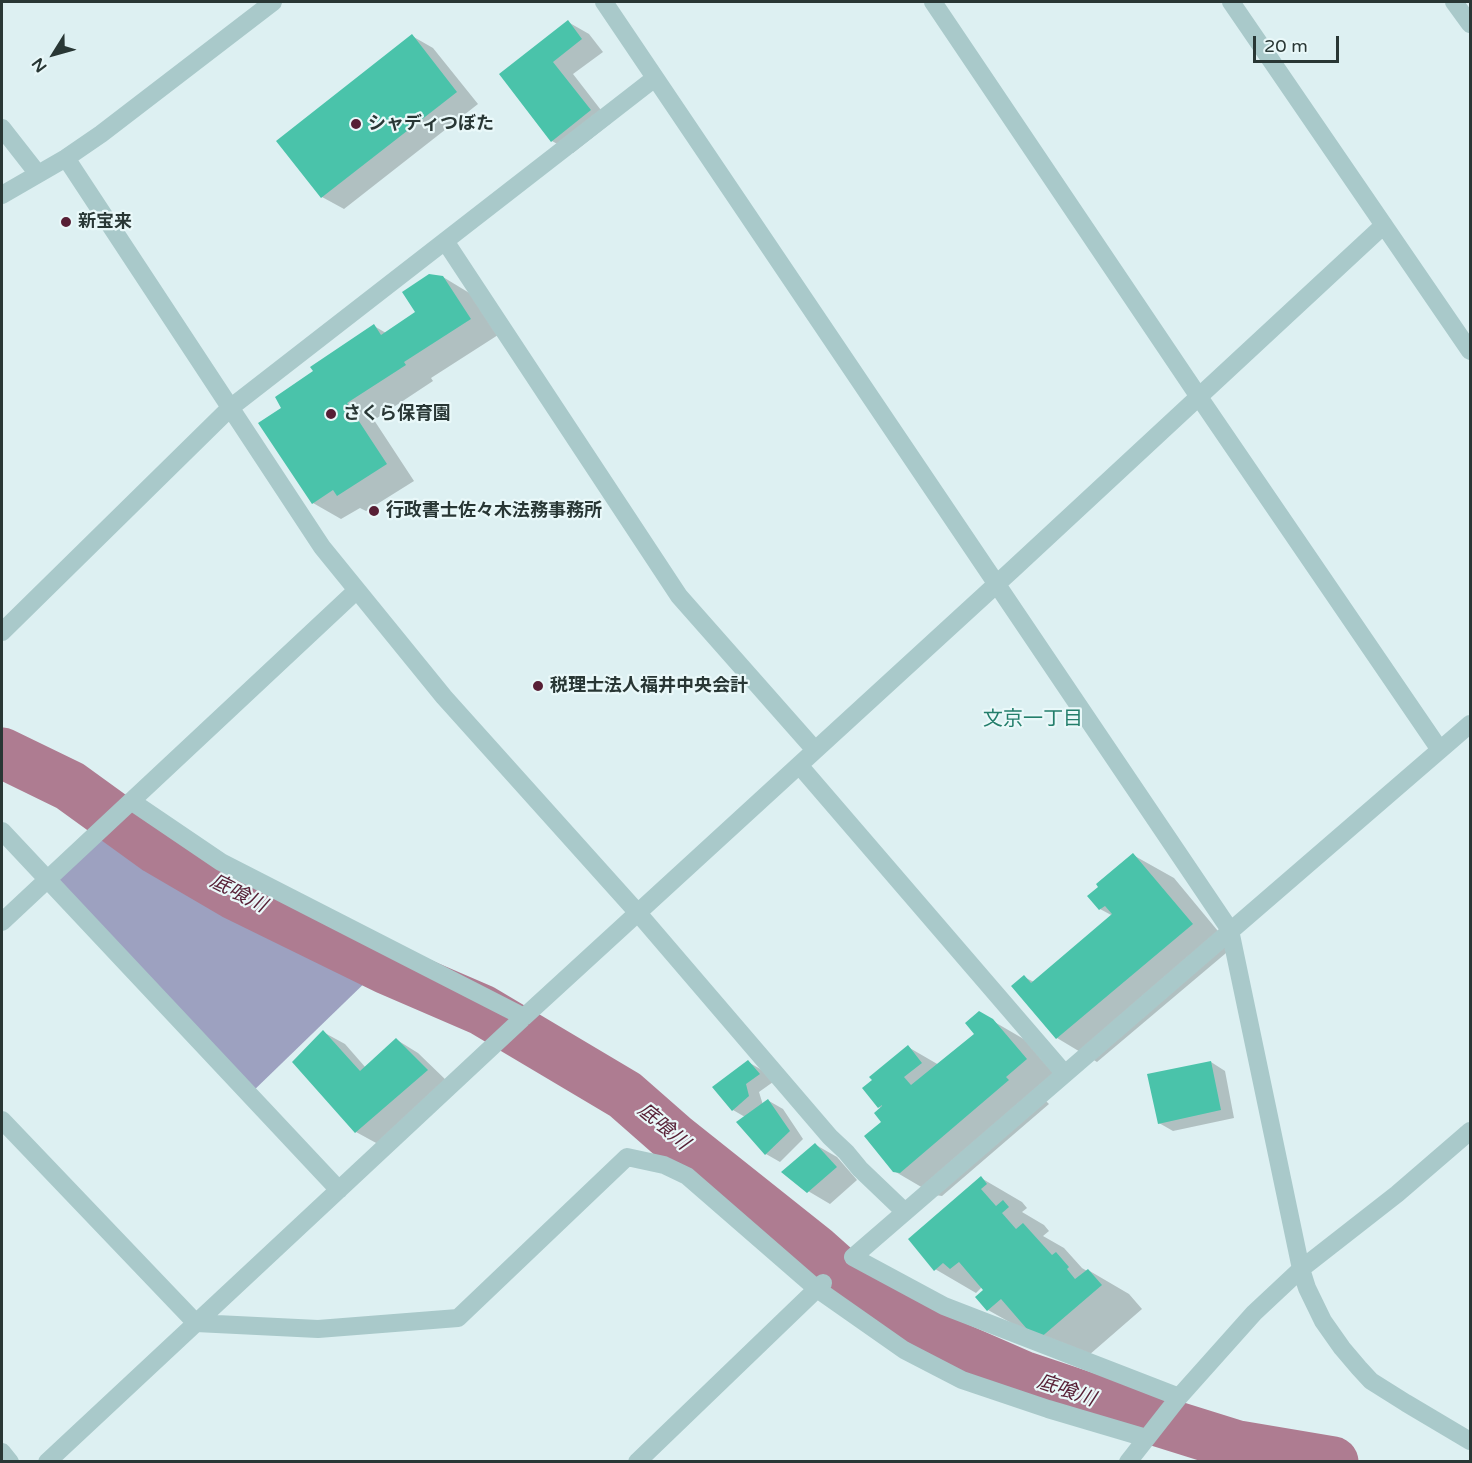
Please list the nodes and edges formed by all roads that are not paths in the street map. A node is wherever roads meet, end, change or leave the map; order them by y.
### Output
1 (273, 2) edge
2 (604, 2) edge
3 (933, 2) edge
4 (1232, 2) edge
5 (1454, 2) edge
6 (1470, 24) edge
7 (655, 78) junction
8 (2, 128) edge
9 (66, 158) junction
10 (38, 174) junction
11 (2, 195) edge
12 (1384, 225) junction
13 (445, 241) junction
14 (1470, 351) edge
15 (1199, 397) junction
16 (230, 408) junction
17 (997, 584) junction
18 (357, 590) junction
19 (2, 632) edge
20 (1470, 724) edge
21 (815, 750) junction
22 (1440, 750) junction
23 (799, 765) junction
24 (128, 804) junction
25 (2, 831) edge
26 (46, 880) junction
27 (638, 913) junction
28 (2, 922) edge
29 (1230, 930) junction
30 (524, 1017) junction
31 (1065, 1074) junction
32 (2, 1120) edge
33 (1470, 1131) edge
34 (339, 1190) junction
35 (905, 1212) junction
36 (1301, 1269) junction
37 (820, 1286) junction
38 (196, 1323) junction
39 (1179, 1397) junction
40 (1146, 1438) junction
41 (1470, 1441) edge
42 (2, 1452) edge
43 (10, 1461) edge
44 (47, 1461) edge
45 (638, 1461) edge
46 (1128, 1461) edge

1 - 9 street
2 - 7 street
3 - 15 street
4 - 12 street
5 - 6 street
7 - 13 street
7 - 17 street
8 - 10 street
9 - 10 street
9 - 16 street
10 - 11 street
12 - 14 street
12 - 15 street
13 - 16 street
13 - 21 street
15 - 17 street
15 - 22 street
16 - 18 street
16 - 19 street
17 - 21 street
17 - 29 street
18 - 24 street
18 - 27 street
20 - 22 street
21 - 23 street
22 - 29 street
23 - 27 street
23 - 31 street
24 - 26 street
24 - 30 street
25 - 26 street
26 - 28 street
26 - 34 street
27 - 30 street
27 - 35 street
29 - 31 street
29 - 36 street
30 - 34 street
31 - 35 street
32 - 38 street
33 - 36 street
34 - 38 street
35 - 39 street
36 - 39 street
36 - 41 street
37 - 38 street
37 - 40 street
37 - 45 street
38 - 44 street
39 - 40 street
40 - 46 street
42 - 43 street

